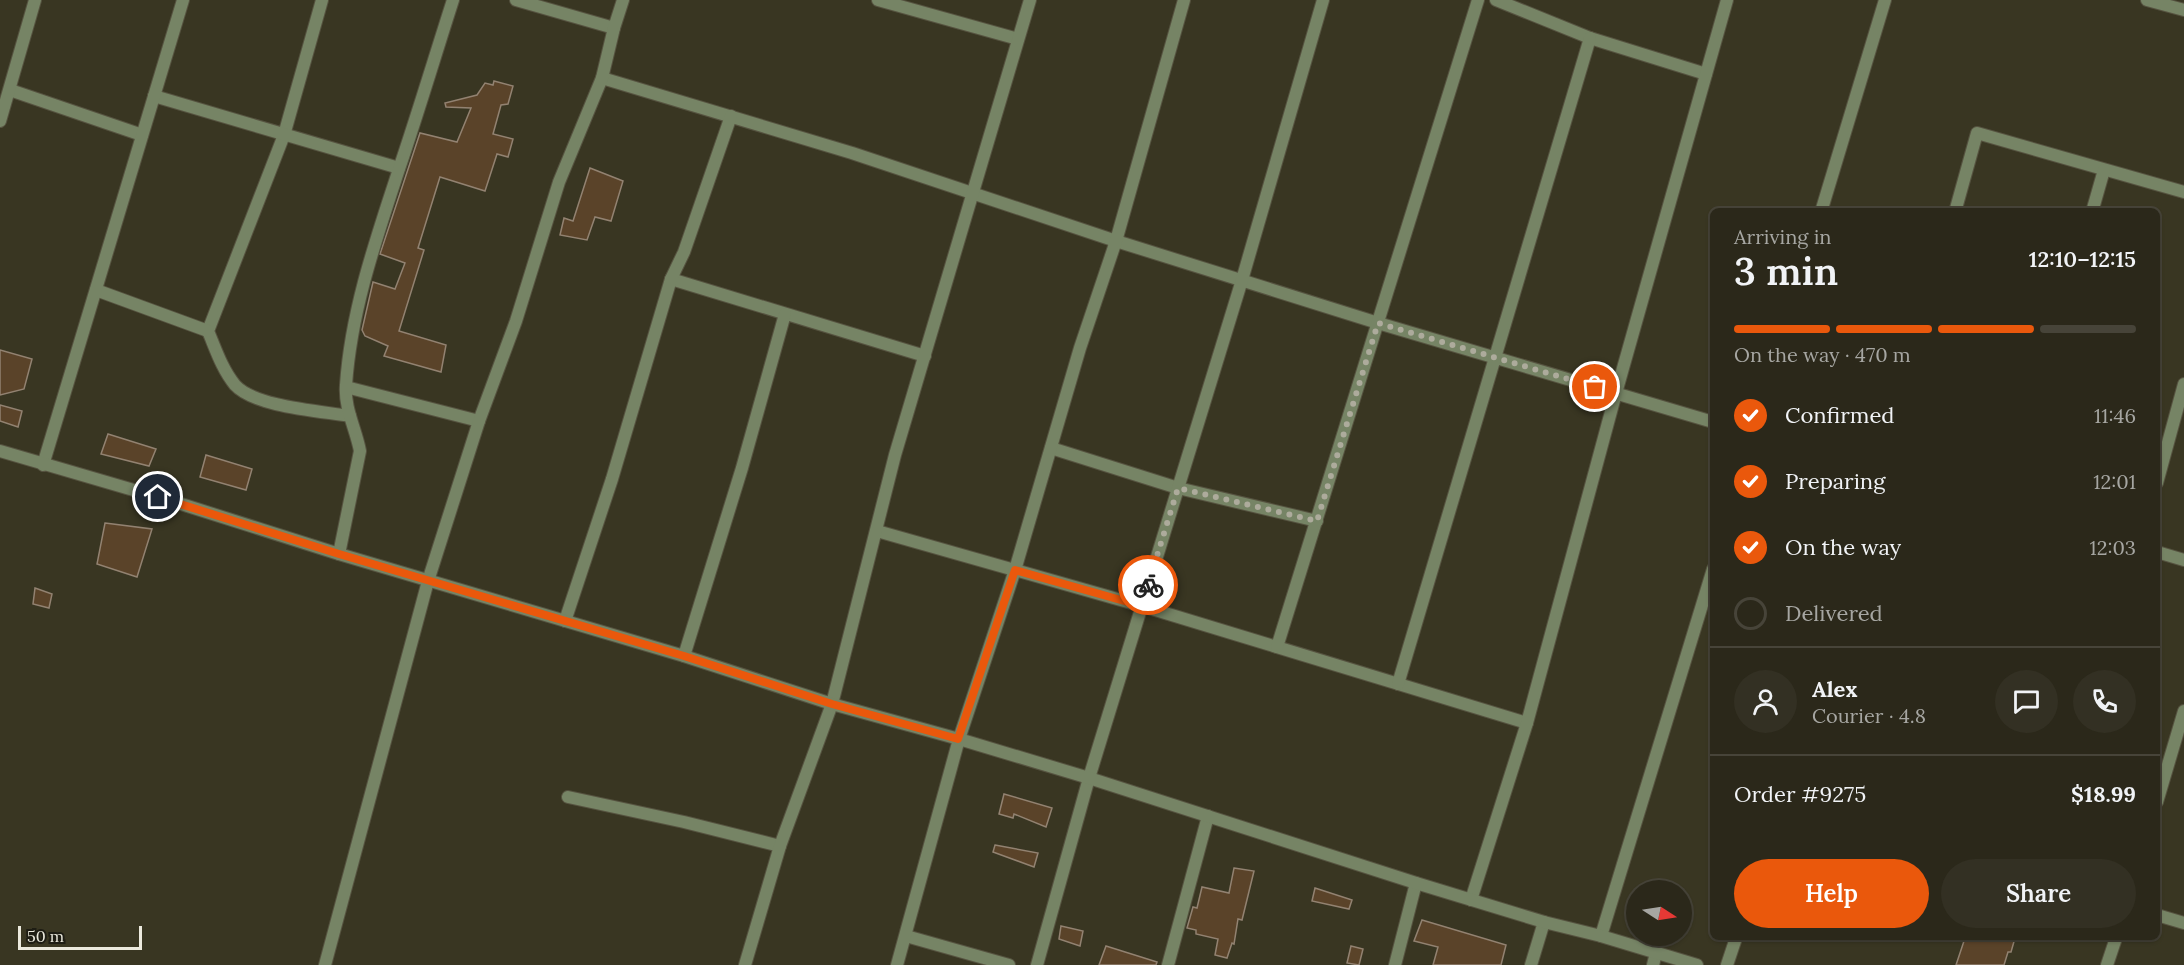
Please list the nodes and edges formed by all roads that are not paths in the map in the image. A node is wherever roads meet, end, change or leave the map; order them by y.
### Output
1 (35, 0) edge
2 (183, 0) edge
3 (322, 0) edge
4 (453, 0) edge
5 (516, 0) edge
6 (623, 0) edge
7 (878, 0) edge
8 (1030, 0) edge
9 (1184, 0) edge
10 (1323, 0) edge
11 (1478, 0) edge
12 (1496, 0) edge
13 (1727, 0) edge
14 (1885, 0) edge
15 (2147, 0) edge
16 (2184, 10) edge
17 (614, 28) junction
18 (1590, 38) junction
19 (1018, 39) junction
20 (1706, 74) junction
21 (602, 78) junction
22 (10, 90) junction
23 (154, 96) junction
24 (731, 116) junction
25 (0, 121) edge
26 (142, 135) junction
27 (284, 135) junction
28 (399, 168) junction
29 (2104, 170) junction
30 (972, 192) junction
31 (2184, 192) edge
32 (1822, 208) edge
33 (1956, 208) edge
34 (2093, 208) edge
35 (1116, 241) junction
36 (671, 279) junction
37 (1242, 280) junction
38 (96, 290) junction
39 (785, 314) junction
40 (1378, 323) junction
41 (208, 331) junction
42 (925, 356) junction
43 (1494, 358) junction
44 (2184, 384) edge
45 (346, 387) junction
46 (1616, 393) junction
47 (350, 416) junction
48 (479, 421) junction
49 (1710, 421) edge
50 (1051, 448) junction
51 (0, 451) edge
52 (44, 465) junction
53 (2160, 472) edge
54 (1178, 488) junction
55 (1317, 521) junction
56 (877, 531) junction
57 (2160, 553) edge
58 (339, 554) junction
59 (2184, 560) edge
60 (1015, 570) junction
61 (1710, 579) edge
62 (428, 581) junction
63 (1142, 606) junction
64 (566, 621) junction
65 (1277, 647) junction
66 (684, 656) junction
67 (1398, 684) junction
68 (832, 704) junction
69 (2184, 711) edge
70 (1527, 723) junction
71 (958, 739) junction
72 (1089, 778) junction
73 (2160, 792) edge
74 (568, 797) dead end
75 (1208, 816) junction
76 (780, 846) junction
77 (1416, 883) junction
78 (1472, 900) junction
79 (2160, 916) edge
80 (1544, 922) junction
81 (2184, 923) edge
82 (906, 936) junction
83 (1601, 936) junction
84 (1735, 940) edge
85 (2115, 940) edge
86 (1654, 959) edge
87 (325, 965) edge
88 (745, 965) edge
89 (897, 965) edge
90 (1010, 965) edge
91 (1037, 965) edge
92 (1168, 965) edge
93 (1395, 965) edge
94 (1531, 965) edge
95 (1697, 965) edge
96 (1727, 965) edge
97 (2108, 965) edge

1 - 22 street
2 - 23 street
3 - 27 street
4 - 28 street
5 - 17 street
6 - 17 street
7 - 19 street
8 - 19 street
9 - 35 street
10 - 37 street
11 - 40 street
12 - 18 street
13 - 20 street
14 - 32 street
15 - 16 street
17 - 21 street
18 - 20 street
18 - 43 street
19 - 30 street
20 - 46 street
21 - 24 street
21 - 48 street
22 - 25 street
22 - 26 street
23 - 26 street
23 - 27 street
24 - 30 street
24 - 36 street
26 - 38 street
27 - 28 street
27 - 41 street
28 - 45 street
29 - 31 street
29 - 33 street
29 - 34 street
30 - 35 street
30 - 42 street
35 - 37 street
35 - 50 street
36 - 39 street
36 - 64 street
37 - 40 street
37 - 54 street
38 - 41 street
38 - 52 street
39 - 42 street
39 - 66 street
40 - 43 street
40 - 55 street
41 - 47 street
42 - 56 street
43 - 46 street
43 - 67 street
44 - 53 street
45 - 47 street
45 - 48 street
46 - 49 street
46 - 70 street
47 - 58 street
48 - 62 street
50 - 54 street
50 - 60 street
51 - 52 street
52 - 58 street
54 - 55 street
54 - 63 street
55 - 65 street
56 - 60 street
56 - 68 street
57 - 59 street
58 - 62 street
60 - 63 street
60 - 71 street
61 - 83 street
62 - 64 street
62 - 87 street
63 - 65 street
63 - 72 street
64 - 66 street
65 - 67 street
66 - 68 street
67 - 70 street
68 - 71 street
68 - 76 street
69 - 73 street
70 - 78 street
71 - 72 street
71 - 82 street
72 - 75 street
72 - 91 street
74 - 76 street
75 - 77 street
75 - 92 street
76 - 88 street
77 - 78 street
77 - 93 street
78 - 80 street
79 - 81 street
80 - 83 street
80 - 94 street
82 - 89 street
82 - 90 street
83 - 86 street
84 - 96 street
85 - 97 street
86 - 95 street

